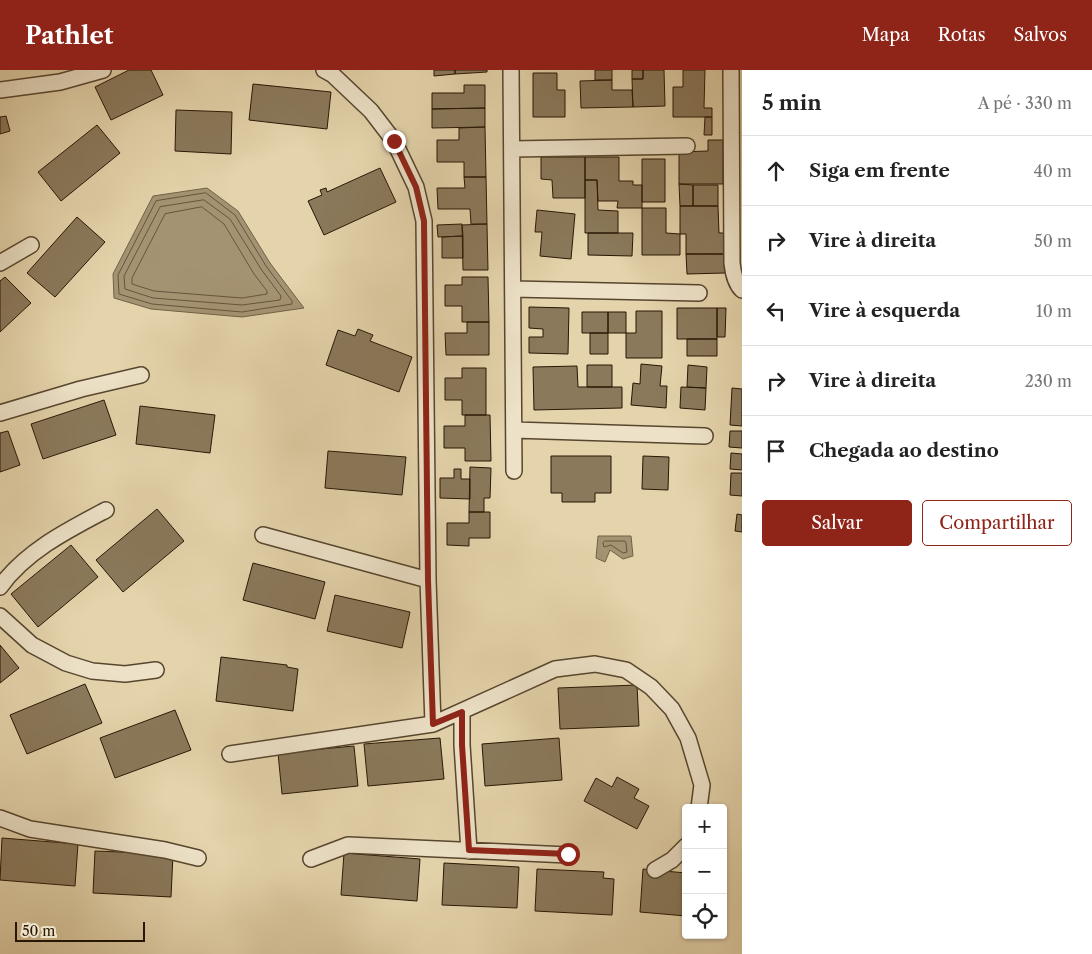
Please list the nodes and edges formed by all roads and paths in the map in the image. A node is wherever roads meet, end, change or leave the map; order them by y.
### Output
1 (102, 70) edge
2 (324, 70) edge
3 (511, 70) edge
4 (731, 70) edge
5 (0, 90) edge
6 (686, 146) dead end
7 (512, 149) junction
8 (31, 245) dead end
9 (0, 263) edge
10 (512, 288) junction
11 (742, 290) edge
12 (699, 293) dead end
13 (141, 375) dead end
14 (0, 413) edge
15 (514, 430) junction
16 (705, 436) dead end
17 (514, 471) dead end
18 (106, 510) dead end
19 (263, 535) dead end
20 (428, 580) junction
21 (0, 587) edge
22 (0, 616) edge
23 (156, 670) dead end
24 (462, 712) junction
25 (433, 724) junction
26 (230, 754) dead end
27 (700, 804) edge
28 (0, 818) edge
29 (683, 849) edge
30 (469, 850) junction
31 (568, 854) dead end
32 (198, 858) dead end
33 (311, 859) dead end
34 (655, 870) dead end

1 - 5 street
2 - 20 street
3 - 7 street
4 - 11 street
6 - 7 street
7 - 10 street
8 - 9 street
10 - 12 street
10 - 15 street
13 - 14 street
15 - 16 street
15 - 17 street
18 - 21 street
19 - 20 street
20 - 25 street
22 - 23 street
24 - 25 street
24 - 27 street
24 - 30 street
25 - 26 street
28 - 32 street
29 - 34 street
30 - 31 street
30 - 33 street

